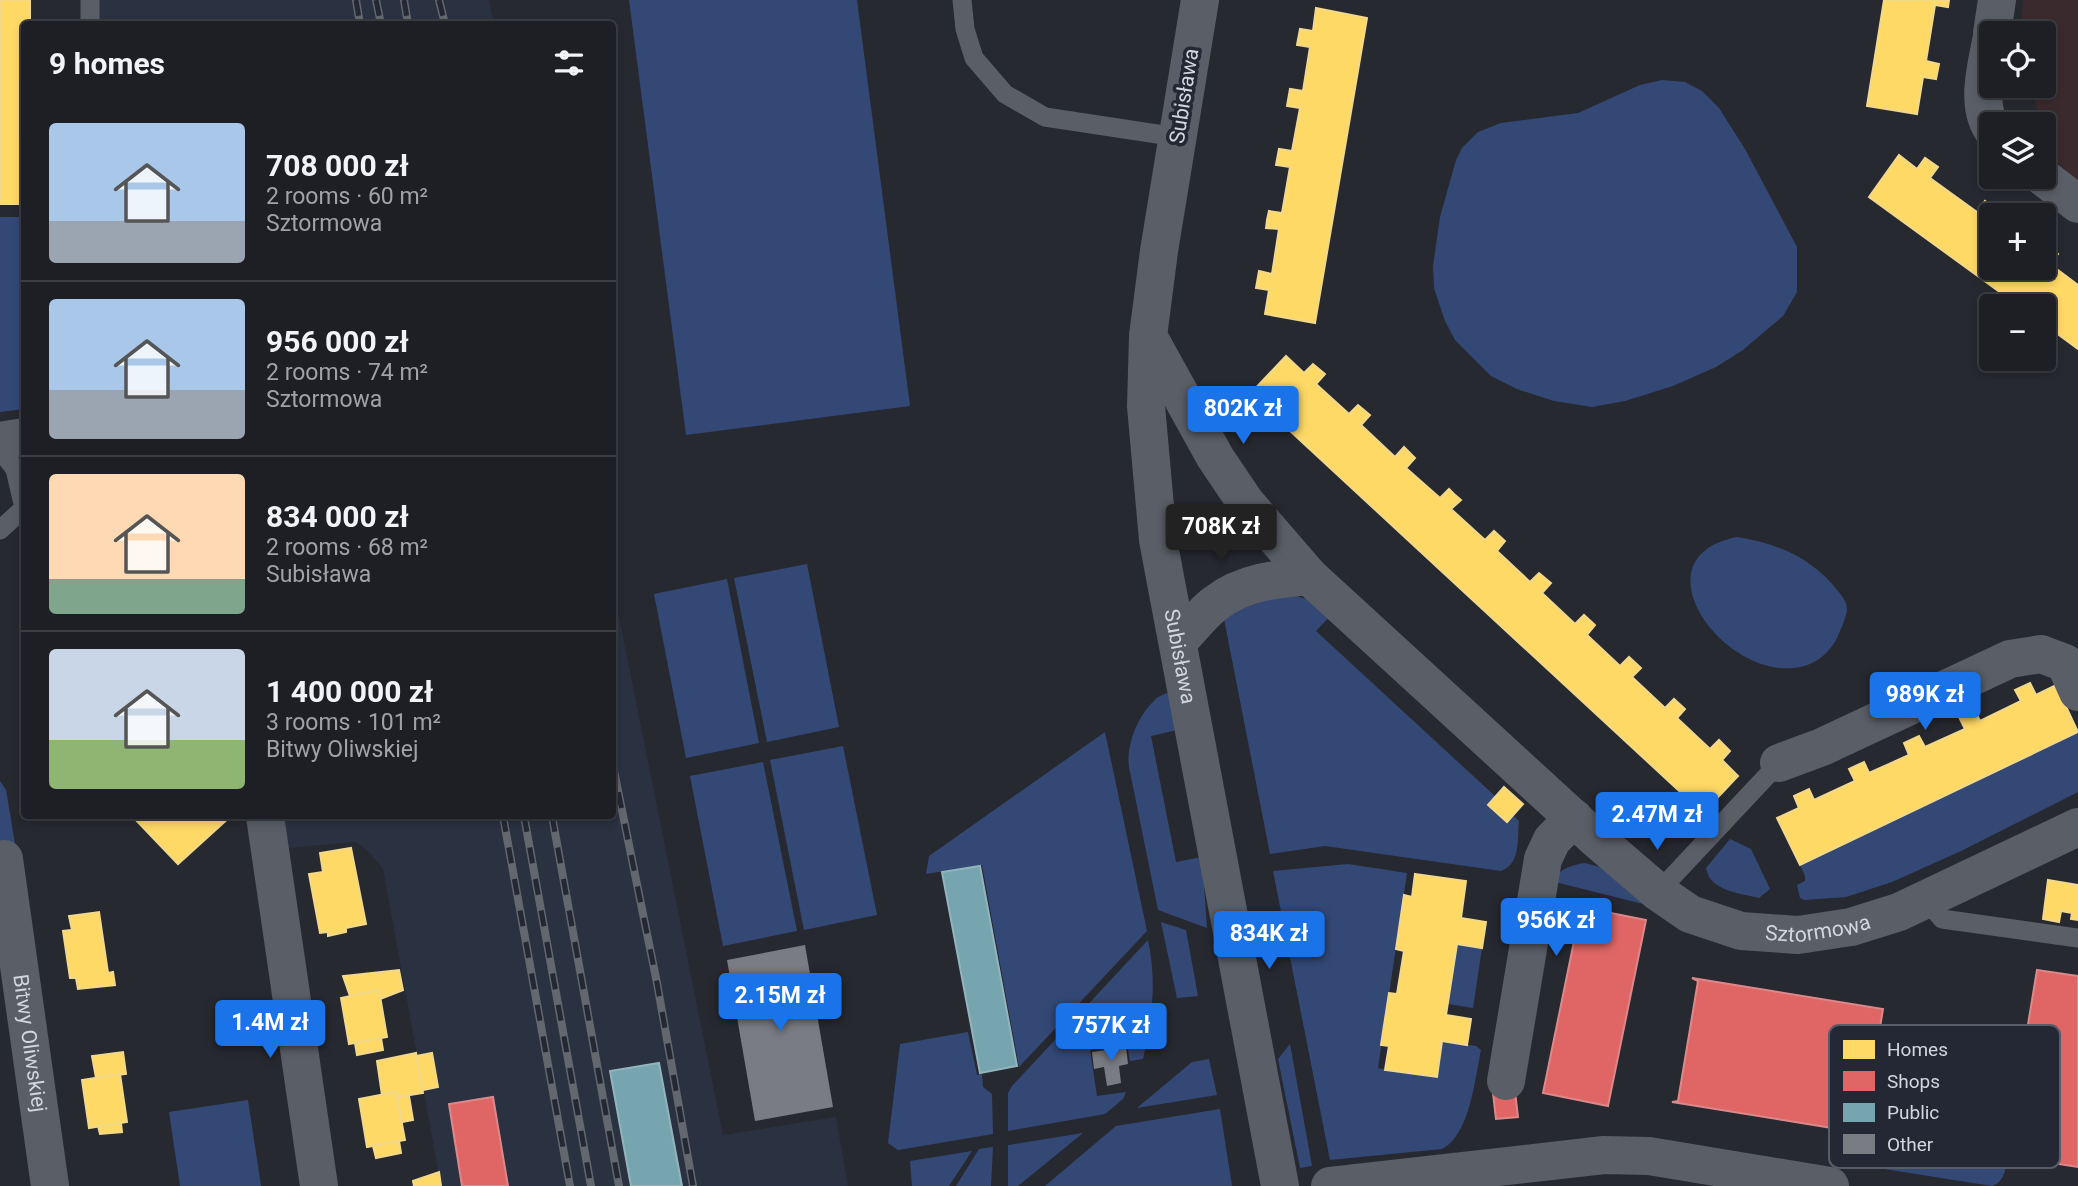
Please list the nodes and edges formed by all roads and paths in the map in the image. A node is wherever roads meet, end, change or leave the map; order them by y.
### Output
1 (90, 0) edge
2 (962, 0) edge
3 (1200, 0) edge
4 (1997, 0) edge
5 (90, 21) edge
6 (1994, 21) edge
7 (1177, 137) junction
8 (2056, 187) edge
9 (2078, 204) edge
10 (1148, 337) junction
11 (21, 437) edge
12 (0, 440) edge
13 (0, 450) edge
14 (21, 495) edge
15 (21, 511) edge
16 (0, 530) edge
17 (1309, 576) junction
18 (1178, 642) junction
19 (2078, 692) edge
20 (1779, 763) joint
21 (1574, 818) junction
22 (265, 819) edge
23 (2078, 827) edge
24 (4, 859) dead end
25 (1658, 892) junction
26 (1926, 899) junction
27 (2078, 938) edge
28 (1506, 1081) dead end
29 (50, 1186) edge
30 (319, 1186) edge
31 (1280, 1186) edge
32 (1330, 1186) edge
33 (1830, 1186) edge

1 - 5 lane
2 - 7 lane
3 - 7 street, Subisława
4 - 6 street
7 - 10 street, Subisława
8 - 9 street
10 - 17 street, Sztormowa
10 - 18 street, Subisława
11 - 12 street
13 - 14 lane
15 - 16 lane
17 - 18 street
17 - 21 street, Sztormowa
18 - 31 street, Subisława
19 - 20 street
20 - 25 lane
21 - 25 street, Sztormowa
21 - 28 street
22 - 30 street
23 - 26 street, Sztormowa
24 - 29 street, Bitwy Oliwskiej
25 - 26 street, Sztormowa
26 - 27 lane
32 - 33 street

